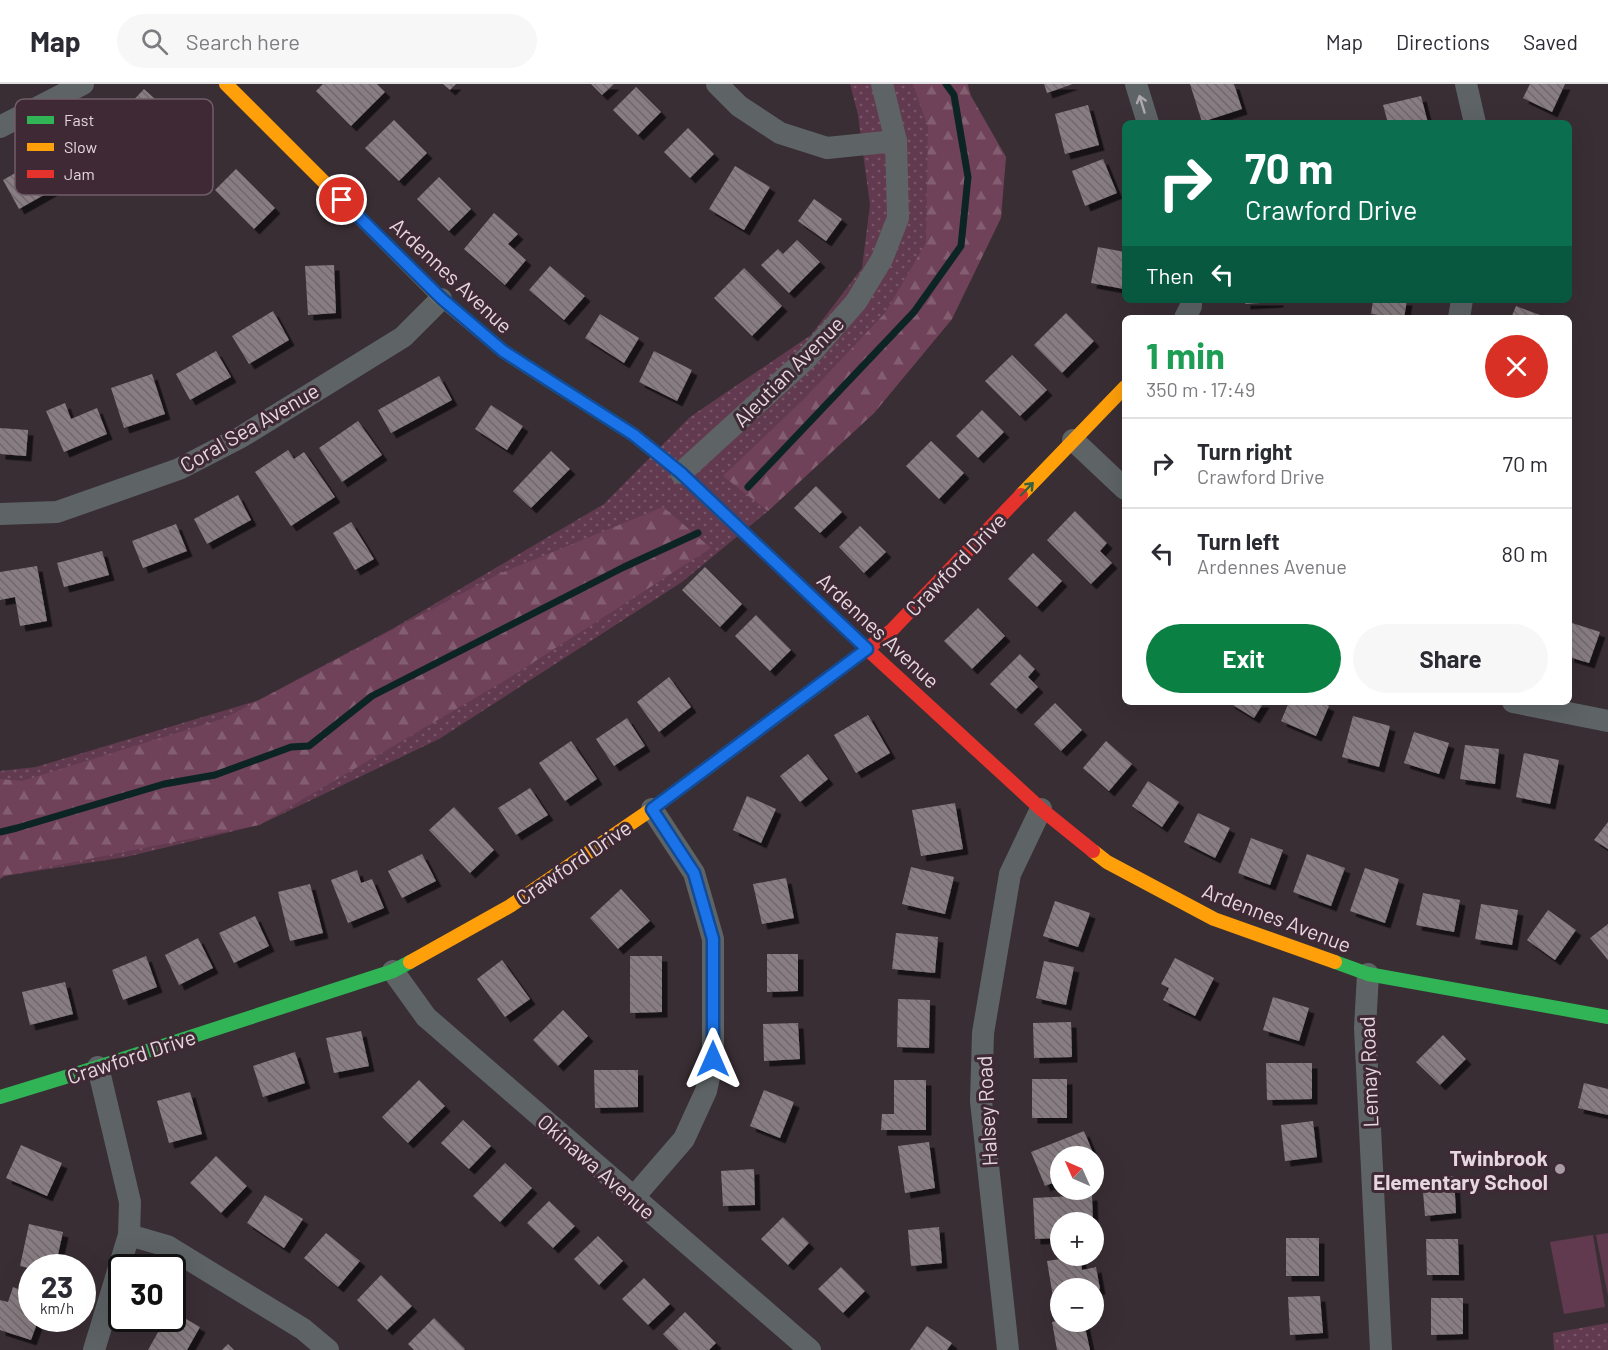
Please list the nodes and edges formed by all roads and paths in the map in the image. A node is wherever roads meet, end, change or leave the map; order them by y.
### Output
1 (83, 84) edge
2 (226, 84) edge
3 (717, 84) edge
4 (882, 84) edge
5 (1136, 84) edge
6 (1466, 84) edge
7 (54, 99) edge
8 (15, 119) edge
9 (1147, 120) edge
10 (1474, 120) edge
11 (0, 127) edge
12 (896, 141) junction
13 (441, 298) junction
14 (1122, 390) edge
15 (1073, 440) junction
16 (681, 473) junction
17 (1122, 486) edge
18 (0, 514) edge
19 (867, 649) junction
20 (1528, 705) edge
21 (1608, 721) edge
22 (652, 809) junction
23 (1041, 809) junction
24 (393, 971) junction
25 (1368, 974) junction
26 (1608, 1017) edge
27 (98, 1067) junction
28 (0, 1097) edge
29 (633, 1198) junction
30 (129, 1235) junction
31 (94, 1350) edge
32 (328, 1350) edge
33 (810, 1350) edge
34 (1008, 1350) edge
35 (1381, 1350) edge

1 - 7 street
2 - 13 street, Ardennes Avenue
3 - 12 street
4 - 12 street, Aleutian Avenue
9 -> 5 street
6 - 10 street
8 - 11 street
12 - 16 street, Aleutian Avenue
13 - 16 street, Ardennes Avenue
13 - 18 street, Coral Sea Avenue
14 - 15 street, Crawford Drive
15 - 17 street
19 -> 15 street, Crawford Drive
16 - 19 street, Ardennes Avenue
19 - 22 street, Crawford Drive
19 - 23 street, Ardennes Avenue
20 - 21 street
22 - 24 street, Crawford Drive
22 - 29 street
23 - 25 street, Ardennes Avenue
23 - 34 street, Halsey Road
24 - 27 street, Crawford Drive
24 - 29 street, Okinawa Avenue
25 - 26 street, Ardennes Avenue
25 - 35 street, Lemay Road
27 - 28 street, Crawford Drive
27 - 30 street
29 - 33 street, Okinawa Avenue
30 - 31 street
30 - 32 street

